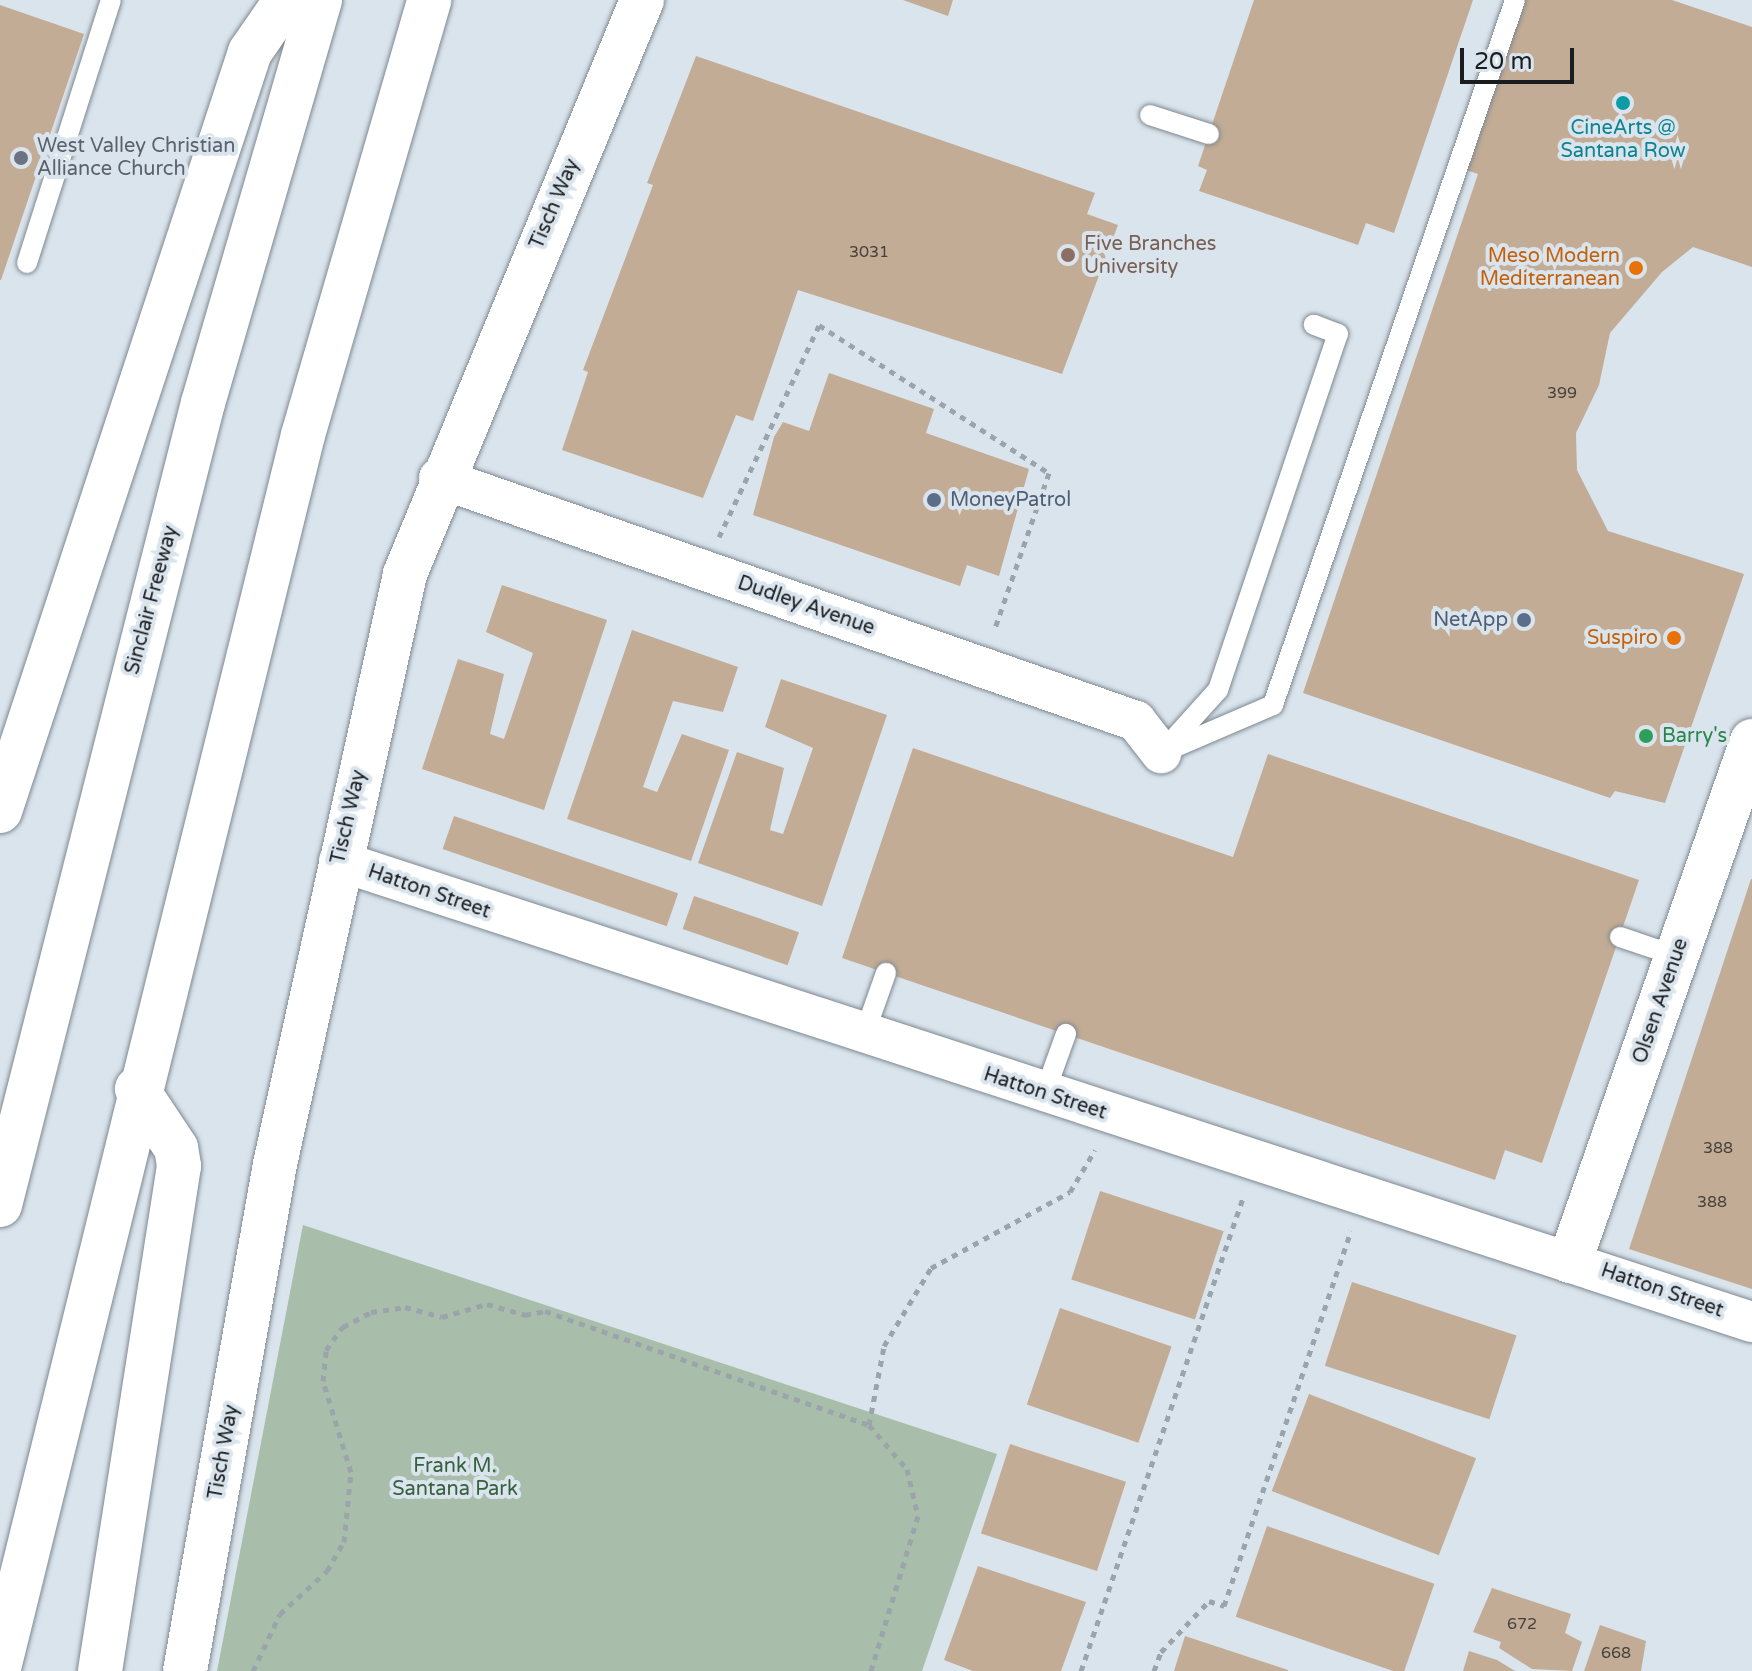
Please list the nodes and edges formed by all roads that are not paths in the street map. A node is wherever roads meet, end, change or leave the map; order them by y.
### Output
1 (111, 0) edge
2 (286, 0) edge
3 (320, 0) edge
4 (429, 0) edge
5 (642, 0) edge
6 (1515, 0) edge
7 (1150, 115) dead end
8 (1209, 134) dead end
9 (27, 263) dead end
10 (1314, 325) dead end
11 (439, 478) junction
12 (1752, 741) edge
13 (1161, 753) junction
14 (0, 811) edge
15 (339, 861) junction
16 (1620, 937) dead end
17 (1676, 956) junction
18 (886, 973) dead end
19 (1066, 1034) dead end
20 (864, 1035) junction
21 (137, 1089) junction
22 (1044, 1095) junction
23 (0, 1205) edge
24 (1570, 1261) junction
25 (1752, 1322) edge
26 (0, 1664) edge
27 (100, 1671) edge
28 (185, 1671) edge

1 - 9 lane
2 - 14 main road
3 - 23 main road, Sinclair Freeway
4 - 21 main road
5 - 11 main road, Tisch Way
6 - 13 lane
7 - 8 lane
10 - 13 lane
11 - 13 street, Dudley Avenue
11 - 15 main road, Tisch Way
12 - 17 main road, Olsen Avenue
15 - 20 street, Hatton Street
15 - 28 main road, Tisch Way
16 - 17 lane
17 - 24 main road, Olsen Avenue
18 - 20 lane
19 - 22 lane
20 - 22 street, Hatton Street
21 - 26 main road
21 - 27 main road
22 - 24 street, Hatton Street
24 - 25 street, Hatton Street

